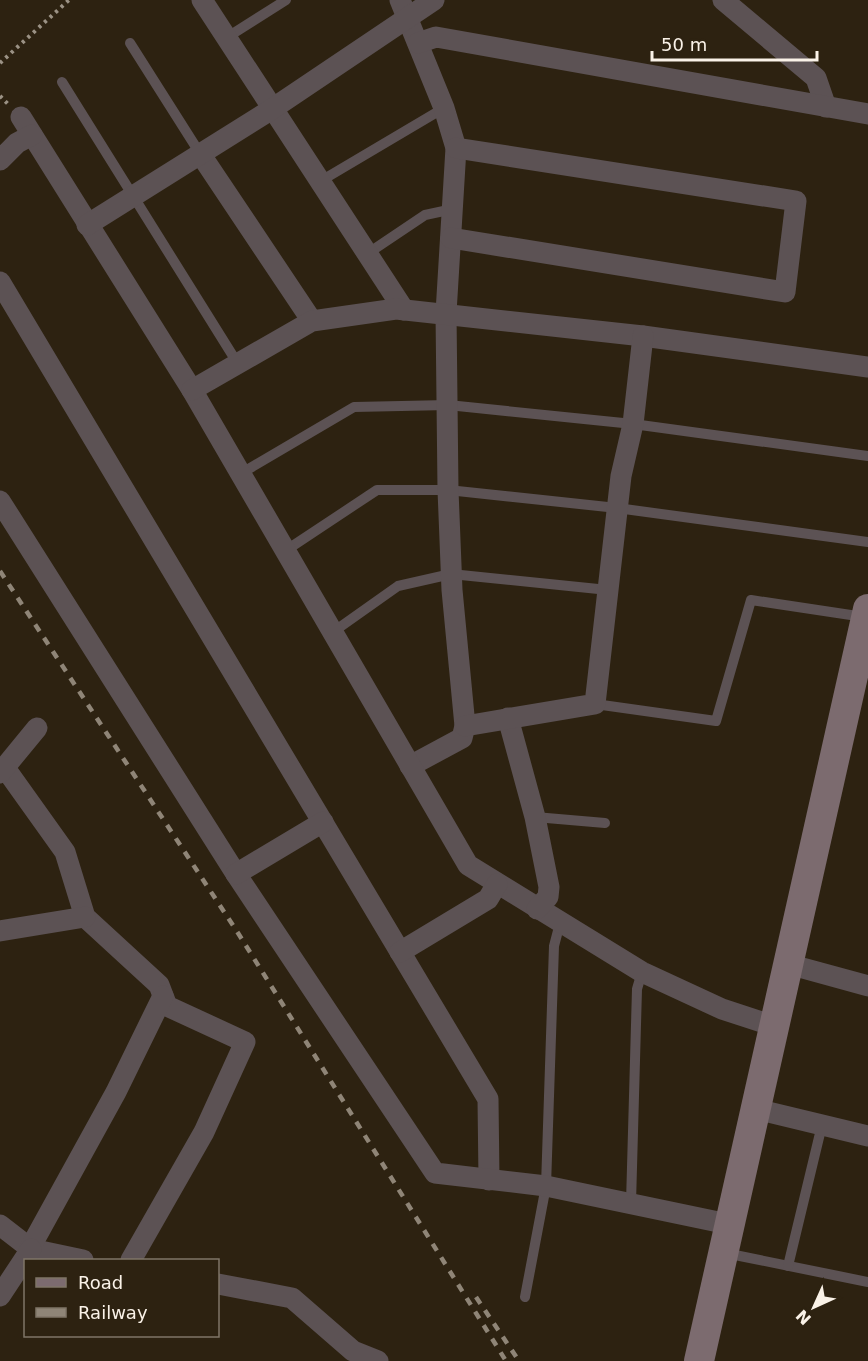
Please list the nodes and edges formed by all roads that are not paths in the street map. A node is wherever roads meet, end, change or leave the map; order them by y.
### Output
1 (202, 0) edge
2 (434, 0) edge
3 (723, 0) edge
4 (281, 1) edge
5 (403, 9) edge
6 (226, 38) junction
7 (130, 43) dead end
8 (418, 43) junction
9 (62, 82) dead end
10 (826, 107) junction
11 (444, 108) junction
12 (272, 109) junction
13 (868, 114) edge
14 (456, 148) junction
15 (201, 155) junction
16 (0, 160) edge
17 (319, 182) junction
18 (133, 198) junction
19 (453, 209) junction
20 (87, 225) junction
21 (451, 238) junction
22 (367, 254) junction
23 (0, 282) edge
24 (404, 310) junction
25 (446, 313) junction
26 (312, 321) junction
27 (644, 336) junction
28 (238, 364) junction
29 (868, 367) edge
30 (192, 390) junction
31 (448, 405) junction
32 (633, 424) junction
33 (868, 456) edge
34 (240, 474) junction
35 (448, 490) junction
36 (0, 501) edge
37 (618, 508) junction
38 (868, 542) edge
39 (285, 551) junction
40 (451, 574) junction
41 (608, 590) junction
42 (867, 614) edge
43 (333, 632) junction
44 (595, 704) junction
45 (508, 718) junction
46 (465, 726) junction
47 (37, 728) dead end
48 (410, 766) junction
49 (2, 771) edge
50 (535, 817) junction
51 (322, 822) junction
52 (605, 823) dead end
53 (236, 874) junction
54 (498, 884) junction
55 (537, 909) junction
56 (85, 917) junction
57 (560, 923) junction
58 (0, 931) edge
59 (400, 952) junction
60 (788, 964) junction
61 (642, 972) junction
62 (868, 986) edge
63 (163, 996) junction
64 (774, 1026) junction
65 (756, 1109) junction
66 (822, 1125) junction
67 (868, 1136) edge
68 (489, 1180) junction
69 (546, 1186) junction
70 (631, 1203) junction
71 (728, 1224) junction
72 (0, 1225) edge
73 (30, 1248) junction
74 (722, 1252) junction
75 (79, 1259) edge
76 (132, 1259) edge
77 (788, 1266) junction
78 (868, 1282) edge
79 (219, 1284) edge
80 (0, 1296) edge
81 (525, 1297) dead end
82 (378, 1361) edge
83 (699, 1361) edge

1 - 6 street
2 - 5 street
3 - 10 street
4 - 6 lane
5 - 8 street
5 - 12 street
6 - 12 street
7 - 15 lane
8 - 10 street
8 - 11 street
9 - 18 lane
10 - 13 street
11 - 14 street
11 - 17 lane
12 - 15 street
12 - 17 street
14 - 19 street
14 - 21 street
15 - 18 street
15 - 26 street
16 - 20 street
17 - 22 street
18 - 20 street
18 - 28 lane
19 - 21 street
19 - 22 lane
20 - 30 street
21 - 25 street
22 - 24 street
23 - 51 street
24 - 25 street
24 - 26 street
25 - 27 street
25 - 31 street
26 - 28 street
27 - 29 street
27 - 32 street
28 - 30 street
30 - 34 street
31 - 32 lane
31 - 34 lane
31 - 35 street
32 - 33 lane
32 - 37 street
34 - 39 street
35 - 37 lane
35 - 39 lane
35 - 40 street
36 - 53 street
37 - 38 lane
37 - 41 street
39 - 43 street
40 - 41 lane
40 - 43 lane
40 - 46 street
41 - 44 street
42 - 44 lane
42 - 60 street
43 - 48 street
44 - 45 street
45 - 46 street
45 - 50 street
46 - 48 street
47 - 49 street
48 - 54 street
49 - 56 street
50 - 52 lane
50 - 55 street
51 - 53 street
51 - 59 street
53 - 68 street
54 - 55 street
54 - 59 street
55 - 57 street
56 - 58 street
56 - 63 street
57 - 61 street
57 - 69 lane
59 - 68 street
60 - 62 street
60 - 64 street
61 - 64 street
61 - 70 lane
63 - 73 street
63 - 76 street
64 - 65 street
65 - 66 street
65 - 71 street
66 - 67 street
66 - 77 lane
68 - 69 street
69 - 70 street
69 - 81 lane
70 - 71 street
71 - 74 street
72 - 73 street
73 - 75 street
73 - 80 street
74 - 77 lane
74 - 83 street
77 - 78 lane
79 - 82 street

